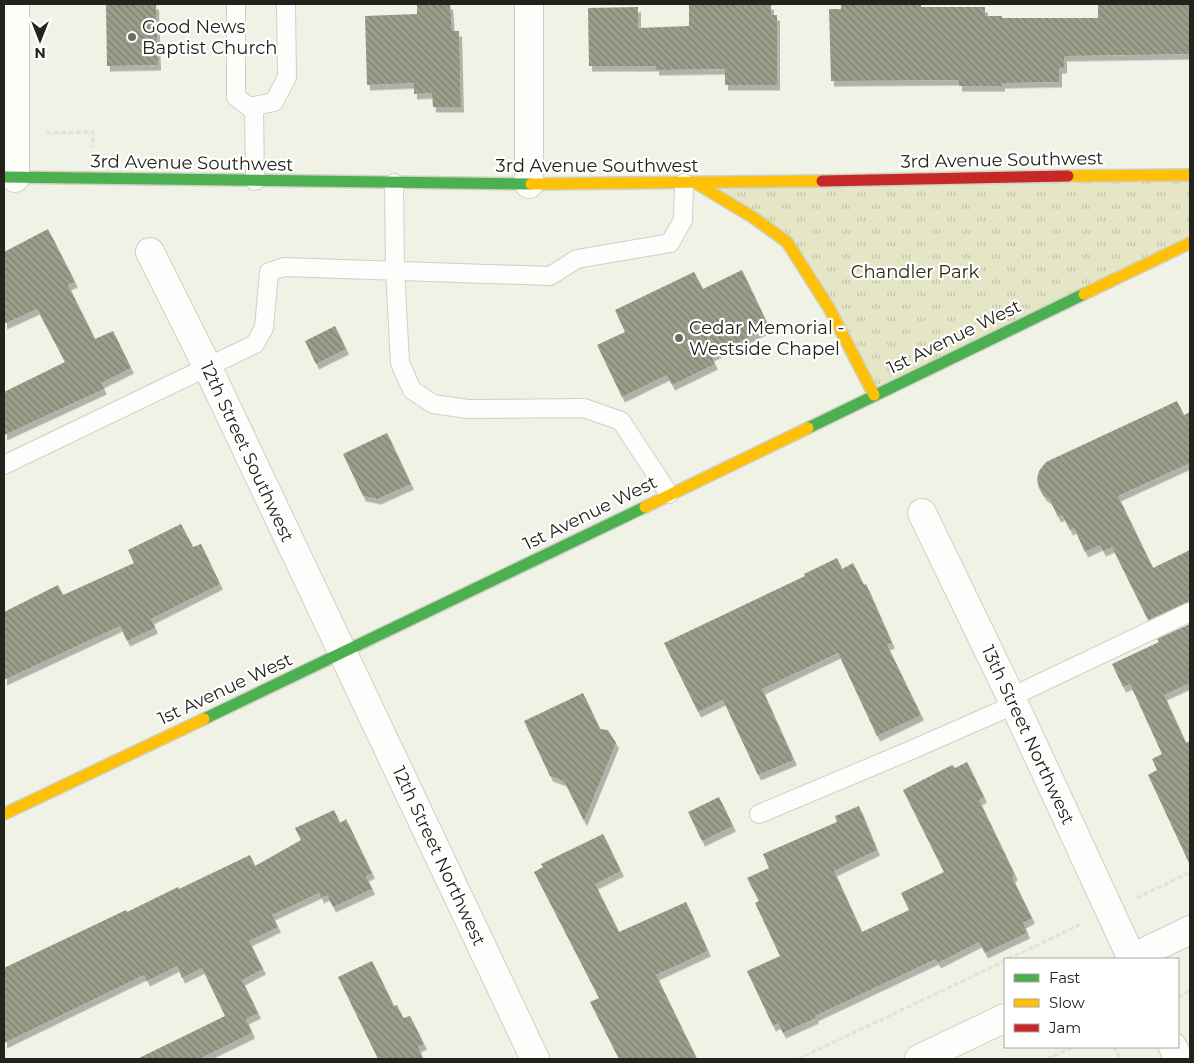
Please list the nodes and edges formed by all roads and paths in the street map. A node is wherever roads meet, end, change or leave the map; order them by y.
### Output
1 (15, 4) edge
2 (236, 4) edge
3 (286, 4) edge
4 (529, 4) edge
5 (254, 106) junction
6 (15, 133) junction
7 (93, 150) dead end
8 (1190, 176) edge
9 (255, 181) junction
10 (11, 182) edge
11 (394, 183) junction
12 (690, 183) junction
13 (529, 184) junction
14 (1190, 243) edge
15 (150, 252) dead end
16 (395, 270) junction
17 (208, 368) junction
18 (874, 394) junction
19 (4, 465) edge
20 (669, 494) junction
21 (922, 512) dead end
22 (1190, 612) edge
23 (342, 653) junction
24 (1012, 701) junction
25 (4, 814) edge
26 (759, 814) dead end
27 (1190, 872) edge
28 (1132, 900) dead end
29 (1088, 921) dead end
30 (1190, 930) edge
31 (1011, 958) edge
32 (1131, 958) edge
33 (1133, 958) edge
34 (1004, 961) edge
35 (1004, 1018) edge
36 (1071, 1048) edge
37 (535, 1059) edge
38 (798, 1059) edge
39 (919, 1059) edge
40 (1047, 1059) edge

1 - 6 street
2 - 5 lane
3 - 5 lane
4 - 13 street
5 - 9 lane
6 - 7 path
6 - 10 street
8 - 12 main road, 3rd Avenue Southwest
9 - 10 main road, 3rd Avenue Southwest
9 - 11 main road, 3rd Avenue Southwest
11 - 13 main road, 3rd Avenue Southwest
11 - 16 lane
12 - 13 main road, 3rd Avenue Southwest
12 - 16 lane
12 - 18 main road
14 - 18 main road, 1st Avenue West
15 - 17 street, 12th Street Southwest
16 - 17 lane
16 - 20 lane
17 - 19 lane
17 - 23 street, 12th Street Southwest
18 - 20 main road, 1st Avenue West
20 - 23 main road, 1st Avenue West
21 - 24 street, 13th Street Northwest
22 - 24 lane
23 - 25 main road, 1st Avenue West
23 - 37 street, 12th Street Northwest
24 - 26 lane
24 - 32 street, 13th Street Northwest
27 - 28 path
29 - 31 path
30 - 33 street
34 - 38 path
35 - 39 street
36 - 40 path

